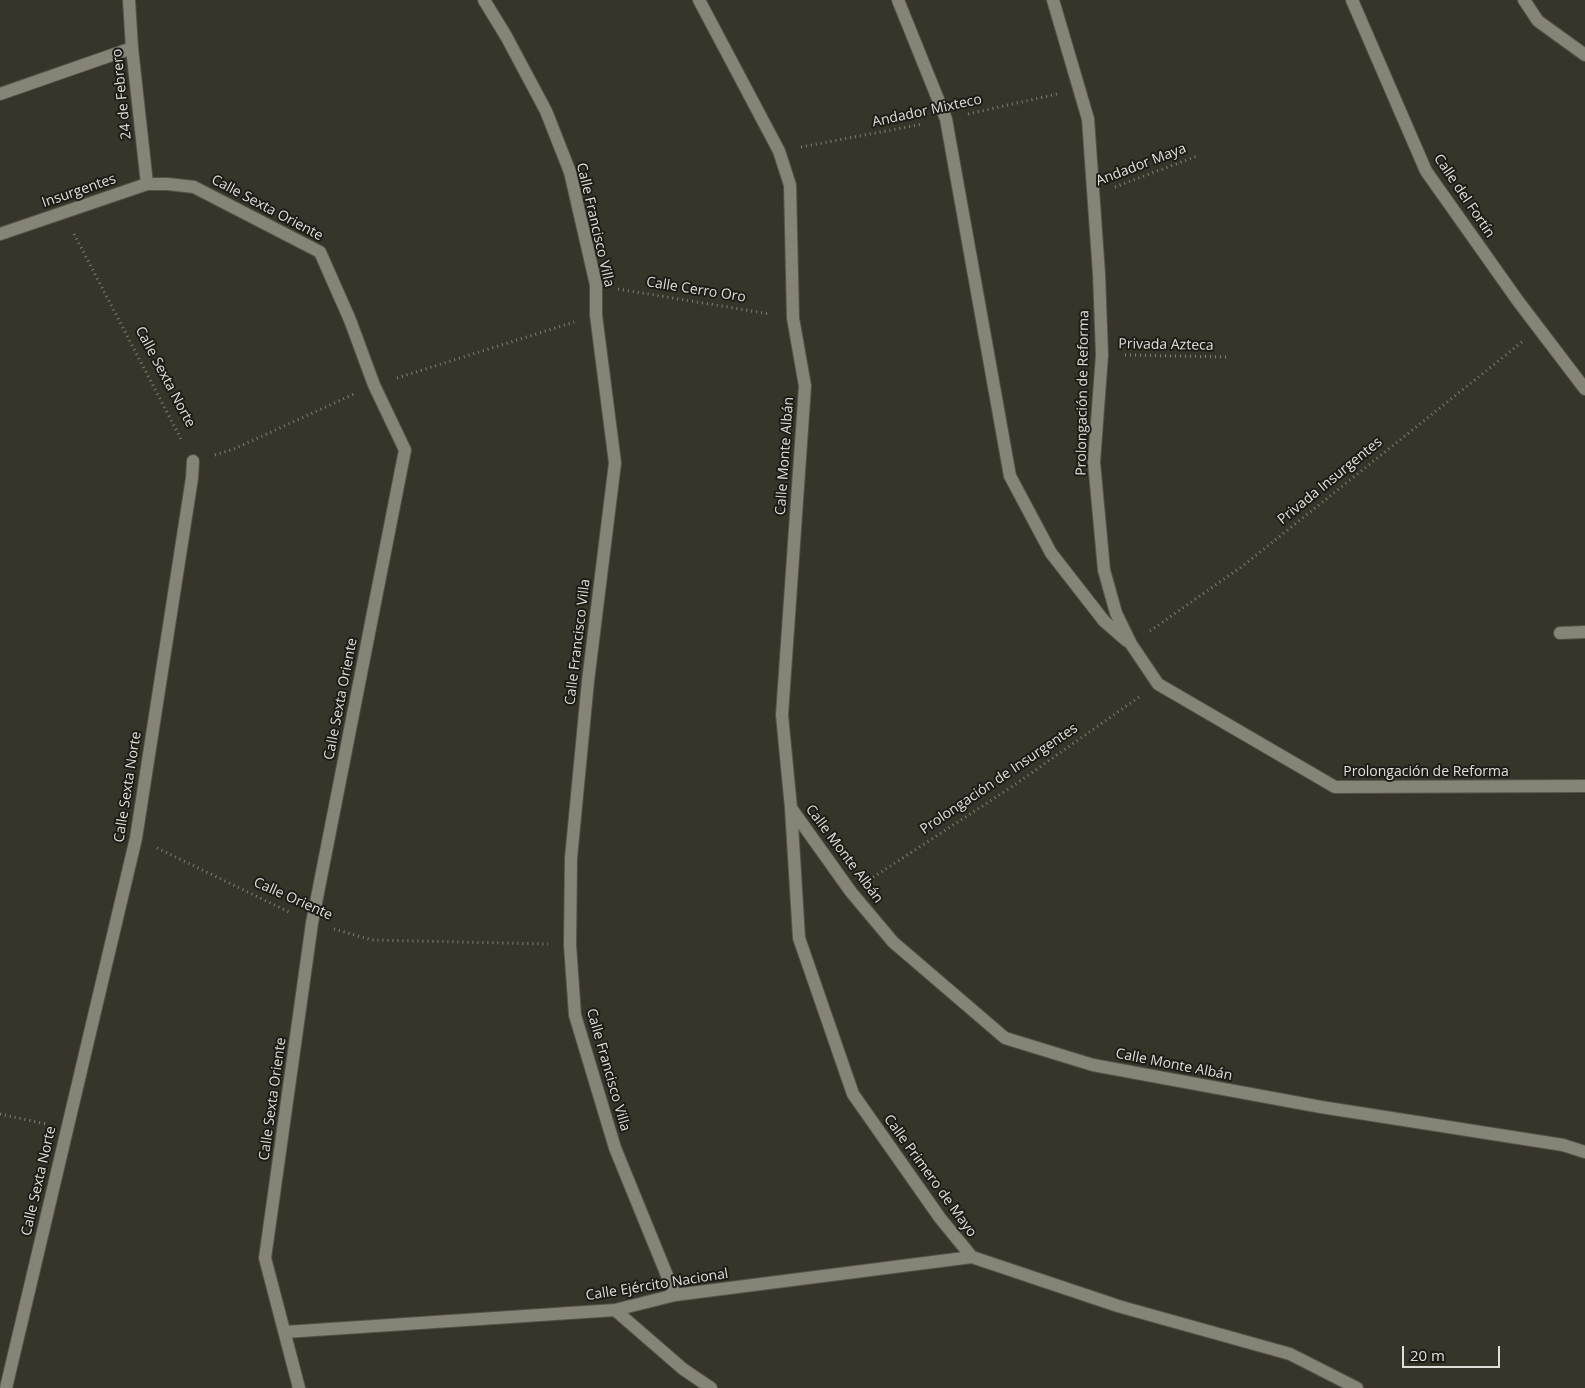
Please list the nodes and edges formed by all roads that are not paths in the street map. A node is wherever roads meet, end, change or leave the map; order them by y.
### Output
1 (129, 0) edge
2 (484, 0) edge
3 (699, 0) edge
4 (898, 0) edge
5 (1052, 0) edge
6 (1352, 0) edge
7 (1524, 0) edge
8 (132, 48) junction
9 (1585, 55) edge
10 (0, 94) edge
11 (147, 184) junction
12 (168, 184) joint
13 (0, 234) edge
14 (1585, 389) edge
15 (193, 461) road end
16 (1585, 632) edge
17 (1560, 633) dead end
18 (1131, 644) junction
19 (1585, 786) edge
20 (791, 808) junction
21 (1585, 1152) edge
22 (972, 1257) junction
23 (675, 1295) junction
24 (615, 1310) junction
25 (285, 1332) junction
26 (6, 1388) edge
27 (299, 1388) edge
28 (711, 1388) edge
29 (1357, 1388) edge

1 - 8 street, 24 de Febrero
2 - 23 street, Calle Francisco Villa
3 - 20 street, Calle Monte Albán
4 - 18 street
5 - 18 street, Prolongación de Reforma
6 - 14 street, Calle del Fortín
7 - 9 street
8 - 10 street
8 - 11 street, 24 de Febrero
11 - 12 street, Insurgentes
11 - 13 street, Insurgentes
12 - 25 street, Calle Sexta Oriente
15 - 26 street, Calle Sexta Norte
16 - 17 street
18 - 19 street, Prolongación de Reforma
20 - 21 street, Calle Monte Albán
20 - 22 street, Calle Primero de Mayo
22 - 23 street, Calle Ejército Nacional
22 - 29 street, Calle Primero de Mayo
23 - 24 street, Calle Ejército Nacional
24 - 25 street, Calle Ejército Nacional
24 - 28 street
25 - 27 street, Calle Sexta Oriente

